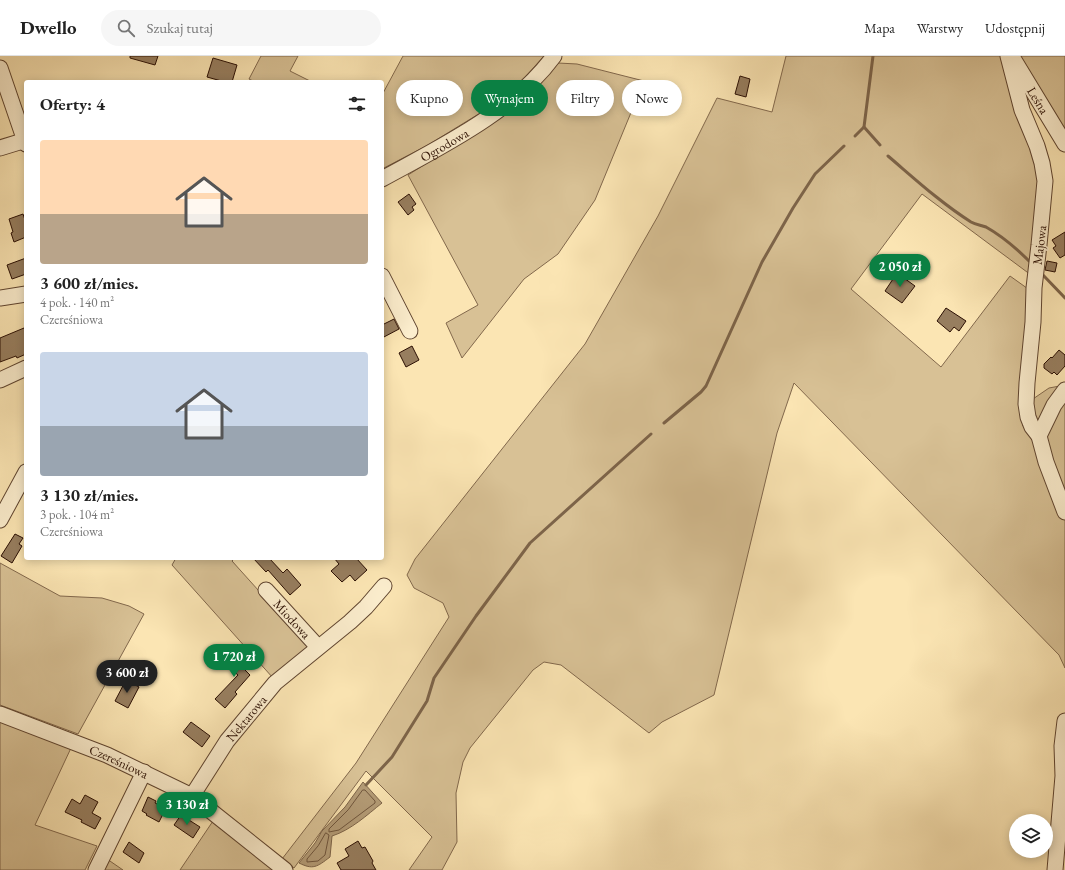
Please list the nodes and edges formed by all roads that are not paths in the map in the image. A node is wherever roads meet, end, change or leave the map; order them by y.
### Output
1 (554, 56) edge
2 (1008, 56) edge
3 (1012, 56) edge
4 (0, 68) edge
5 (24, 135) edge
6 (24, 142) edge
7 (1065, 144) edge
8 (0, 148) edge
9 (384, 178) edge
10 (384, 280) edge
11 (24, 294) edge
12 (0, 298) edge
13 (410, 331) dead end
14 (24, 369) edge
15 (0, 380) edge
16 (1065, 390) edge
17 (1039, 436) junction
18 (24, 476) edge
19 (1065, 512) edge
20 (0, 520) edge
21 (384, 586) dead end
22 (266, 590) dead end
23 (318, 648) junction
24 (0, 714) edge
25 (1065, 721) edge
26 (144, 772) junction
27 (192, 796) junction
28 (96, 870) edge
29 (286, 870) edge
30 (1055, 870) edge

1 - 9 street, Ogrodowa
2 - 17 street, Majowa
3 - 7 street, Leśna
4 - 5 street
6 - 8 street
10 - 13 street
11 - 12 street
14 - 15 street
16 - 17 street
17 - 19 street, Majowa
18 - 20 street
21 - 23 street, Nektarowa
22 - 23 street, Miodowa
23 - 27 street, Nektarowa
24 - 26 street, Czereśniowa
25 - 30 street
26 - 27 street, Czereśniowa
26 - 28 street
27 - 29 street, Czereśniowa

